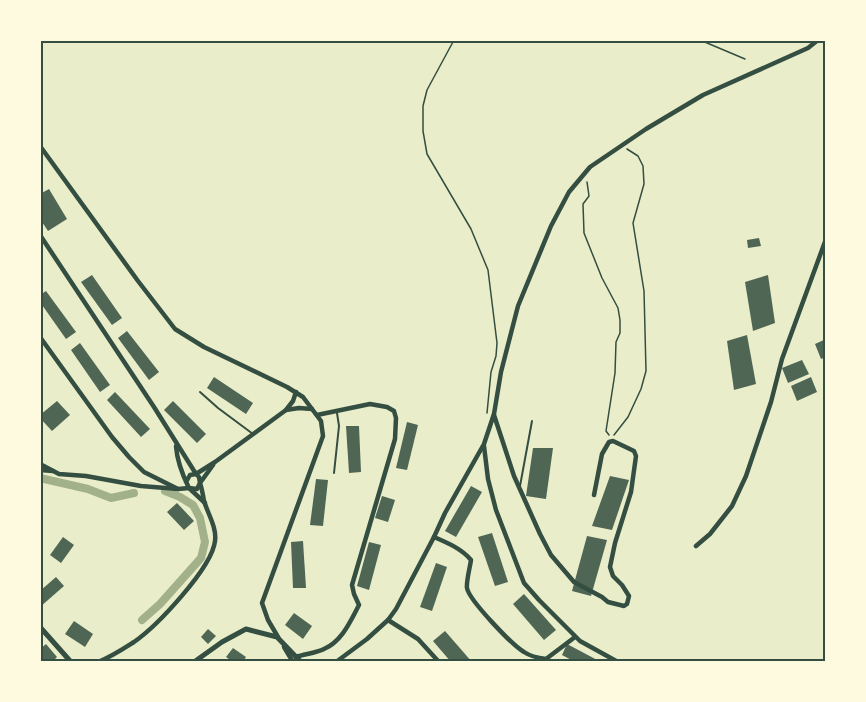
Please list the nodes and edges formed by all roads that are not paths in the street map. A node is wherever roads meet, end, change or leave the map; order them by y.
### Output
1 (818, 40) edge
2 (40, 146) edge
3 (40, 235) edge
4 (825, 239) edge
5 (40, 337) edge
6 (200, 392) dead end
7 (296, 392) junction
8 (286, 410) junction
9 (312, 410) junction
10 (337, 411) junction
11 (494, 414) junction
12 (317, 416) junction
13 (532, 421) dead end
14 (254, 434) junction
15 (176, 443) junction
16 (484, 444) junction
17 (215, 462) junction
18 (40, 464) edge
19 (40, 470) edge
20 (53, 471) junction
21 (334, 472) dead end
22 (196, 474) junction
23 (186, 482) junction
24 (200, 483) junction
25 (189, 488) junction
26 (520, 488) junction
27 (178, 489) junction
28 (594, 495) dead end
29 (205, 503) junction
30 (434, 537) junction
31 (696, 546) dead end
32 (388, 620) junction
33 (40, 627) edge
34 (277, 637) junction
35 (575, 637) junction
36 (546, 658) junction
37 (297, 660) edge
38 (71, 662) edge
39 (98, 662) edge
40 (194, 662) edge
41 (336, 662) edge
42 (439, 662) edge
43 (552, 662) edge
44 (618, 662) edge

1 - 11 street
2 - 7 street
3 - 15 street
4 - 31 street
5 - 27 street
6 - 14 lane
7 - 8 street
7 - 9 street
8 - 9 street
8 - 14 street
9 - 12 street
10 - 12 street
10 - 21 lane
10 - 37 street
11 - 16 street
11 - 26 street
12 - 34 street
13 - 26 lane
14 - 17 street
15 - 22 street
15 - 23 street
16 - 30 street
16 - 35 street
17 - 22 street
17 - 24 street
18 - 20 street
19 - 20 street
20 - 27 street
22 - 23 street
22 - 24 street
23 - 25 street
24 - 25 street
24 - 29 street
25 - 27 street
25 - 29 street
26 - 28 street
29 - 39 street
30 - 32 street
30 - 36 street
32 - 41 street
32 - 42 street
33 - 38 street
34 - 37 street
34 - 40 street
35 - 36 street
35 - 44 street
36 - 43 lane

